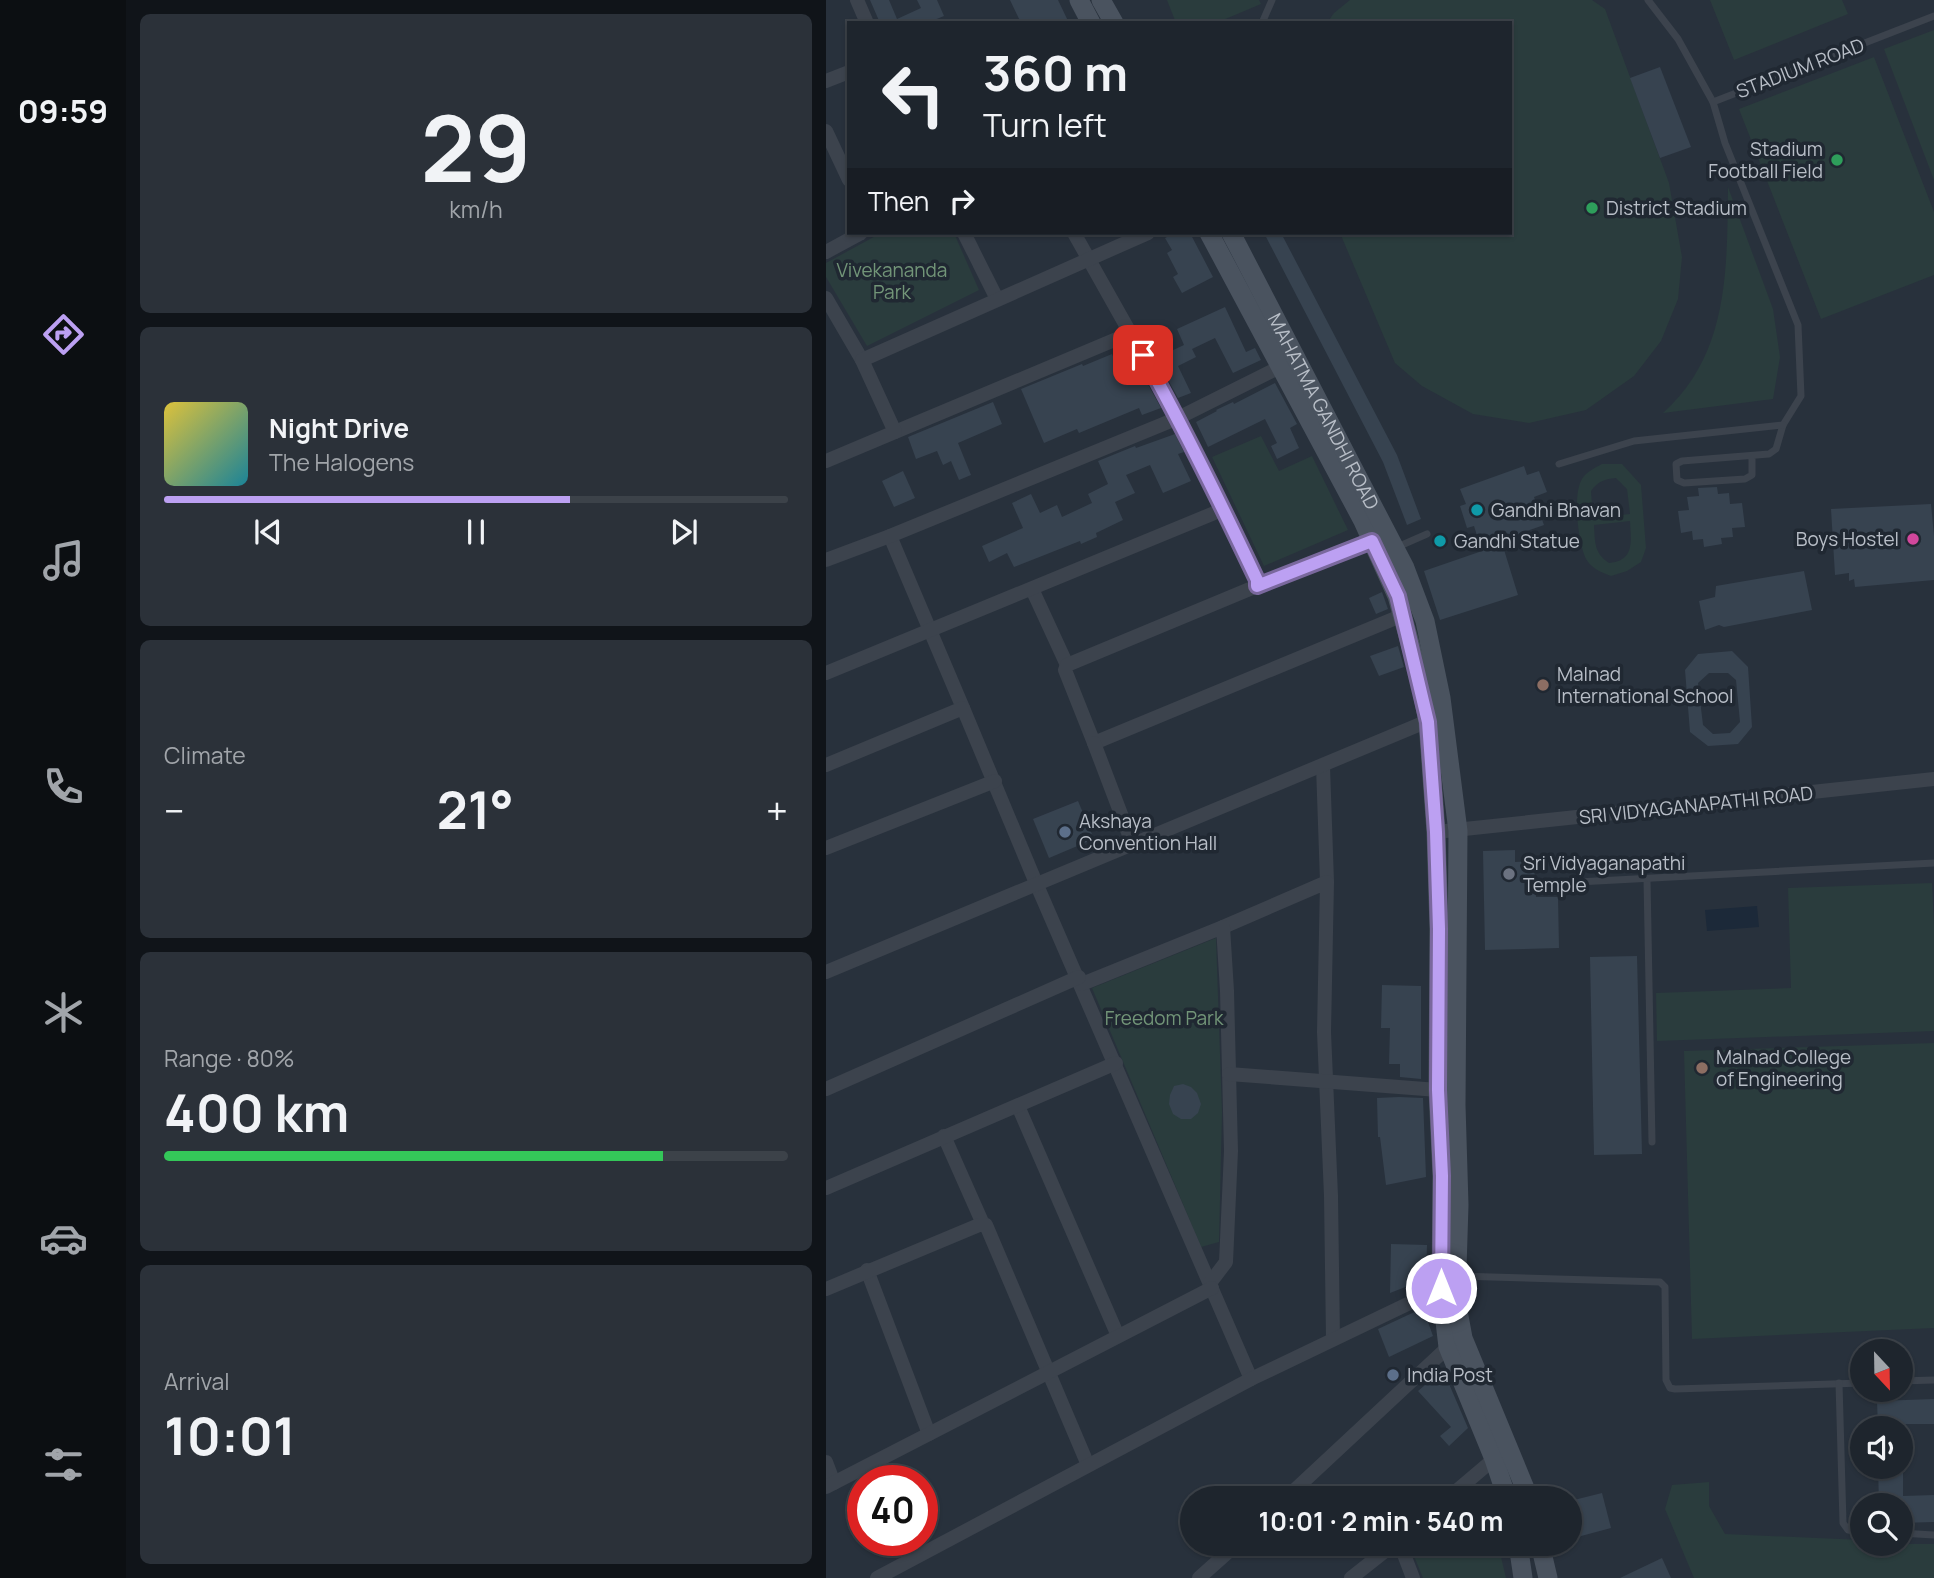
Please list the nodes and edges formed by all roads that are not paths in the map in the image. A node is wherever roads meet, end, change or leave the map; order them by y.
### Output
1 (857, 0) edge
2 (1079, 0) edge
3 (1101, 0) edge
4 (1272, 0) edge
5 (1648, 0) edge
6 (1934, 16) edge
7 (866, 21) edge
8 (1090, 21) edge
9 (1113, 21) edge
10 (1263, 21) edge
11 (847, 73) edge
12 (826, 81) edge
13 (1713, 102) junction
14 (826, 131) edge
15 (847, 176) edge
16 (857, 235) edge
17 (965, 235) edge
18 (1075, 235) edge
19 (1143, 235) edge
20 (1210, 235) edge
21 (1232, 235) edge
22 (826, 252) edge
23 (1089, 259) junction
24 (826, 298) edge
25 (997, 299) junction
26 (1131, 333) junction
27 (862, 360) junction
28 (1289, 363) junction
29 (1178, 418) junction
30 (1783, 425) junction
31 (895, 432) junction
32 (1752, 456) junction
33 (826, 461) edge
34 (1559, 464) dead end
35 (1224, 509) junction
36 (1427, 534) dead end
37 (890, 536) junction
38 (1372, 541) junction
39 (1394, 548) junction
40 (826, 560) edge
41 (1257, 586) junction
42 (1032, 589) junction
43 (1403, 615) junction
44 (932, 630) junction
45 (1067, 665) junction
46 (826, 673) edge
47 (963, 708) junction
48 (1436, 718) junction
49 (1094, 743) junction
50 (826, 765) edge
51 (1323, 766) junction
52 (1934, 779) edge
53 (995, 781) junction
54 (1458, 831) junction
55 (1436, 832) junction
56 (1132, 843) junction
57 (826, 848) edge
58 (1934, 863) edge
59 (1647, 879) junction
60 (1326, 882) junction
61 (1036, 883) junction
62 (1578, 883) dead end
63 (1223, 928) junction
64 (826, 972) edge
65 (1080, 981) junction
66 (1116, 1063) junction
67 (1229, 1074) junction
68 (1326, 1081) junction
69 (826, 1089) edge
70 (1438, 1090) junction
71 (1018, 1106) junction
72 (944, 1136) junction
73 (1652, 1142) dead end
74 (828, 1183) edge
75 (983, 1224) junction
76 (1452, 1265) junction
77 (867, 1270) junction
78 (1211, 1286) junction
79 (1441, 1288) junction
80 (826, 1289) edge
81 (1118, 1336) junction
82 (1332, 1339) junction
83 (1456, 1343) junction
84 (1048, 1372) junction
85 (1251, 1379) junction
86 (1934, 1380) edge
87 (1913, 1381) edge
88 (1839, 1384) junction
89 (1850, 1384) edge
90 (929, 1434) junction
91 (1494, 1459) junction
92 (826, 1462) edge
93 (1088, 1465) junction
94 (830, 1485) edge
95 (1299, 1486) edge
96 (1462, 1486) edge
97 (1503, 1486) edge
98 (1524, 1486) edge
99 (1850, 1530) edge
100 (1913, 1534) edge
101 (1934, 1535) edge
102 (1224, 1556) edge
103 (1379, 1556) edge
104 (1405, 1556) edge
105 (1520, 1556) edge
106 (1543, 1556) edge
107 (877, 1578) edge
108 (1199, 1578) edge
109 (1351, 1578) edge
110 (1413, 1578) edge
111 (1523, 1578) edge
112 (1548, 1578) edge

1 - 7 street
2 - 8 street
3 - 9 street
4 - 10 lane
5 - 13 lane
6 - 13 lane, STADIUM ROAD
11 - 12 street
13 - 30 lane, STADIUM ROAD
14 - 15 street
16 - 22 street
17 - 25 street
18 - 23 street
19 - 23 street
20 - 28 street, MAHATMA GANDHI ROAD
21 - 28 street, MAHATMA GANDHI ROAD
23 - 25 street
23 - 26 street
24 - 27 street
25 - 27 street
26 - 29 street
26 - 31 street
27 - 31 street
28 - 29 street
28 - 38 street, MAHATMA GANDHI ROAD
28 - 39 street, MAHATMA GANDHI ROAD
29 - 35 street
29 - 37 street
30 - 32 lane, STADIUM ROAD
30 - 34 lane
31 - 33 street
32 - 32 lane
35 - 41 street
35 - 42 street
36 - 39 lane
37 - 40 street
37 - 44 street
38 - 41 street
38 - 43 street, MAHATMA GANDHI ROAD
39 - 48 street, MAHATMA GANDHI ROAD
41 - 45 street
42 - 44 street
42 - 45 street
43 - 48 street, MAHATMA GANDHI ROAD
43 - 49 street
44 - 46 street
44 - 47 street
45 - 49 street
47 - 50 street
47 - 53 street
48 - 51 street
48 - 54 street, MAHATMA GANDHI ROAD
48 - 55 street, MAHATMA GANDHI ROAD
49 - 56 street
51 - 56 street
51 - 60 street
52 - 54 street, SRI VIDYAGANAPATHI ROAD
53 - 57 street
53 - 61 street
54 - 55 street, SRI VIDYAGANAPATHI ROAD
54 - 76 street, MAHATMA GANDHI ROAD
55 - 70 street, MAHATMA GANDHI ROAD
56 - 61 street
58 - 59 lane
59 - 62 lane
59 - 73 lane
60 - 63 street
60 - 68 street
61 - 64 street
61 - 65 street
63 - 65 street
63 - 67 street
65 - 66 street
65 - 69 street
66 - 71 street
66 - 78 street
67 - 68 street
67 - 78 street
68 - 70 street
68 - 82 street
70 - 76 street, MAHATMA GANDHI ROAD
71 - 72 street
71 - 81 street
72 - 74 street
72 - 75 street
75 - 77 street
75 - 84 street
76 - 79 street, MAHATMA GANDHI ROAD
76 - 83 street, MAHATMA GANDHI ROAD
76 - 88 lane
77 - 80 street
77 - 90 street
78 - 81 street
78 - 85 street
79 - 82 street
79 - 83 street, MAHATMA GANDHI ROAD
81 - 84 street
82 - 85 street
83 - 91 street, MAHATMA GANDHI ROAD
83 - 95 street
83 - 98 street, MAHATMA GANDHI ROAD
84 - 90 street
84 - 93 street
85 - 93 street
86 - 87 lane
88 - 89 lane
88 - 99 lane
90 - 94 street
91 - 96 street
91 - 97 street, MAHATMA GANDHI ROAD
92 - 94 street
93 - 107 street
100 - 101 lane
102 - 108 street
103 - 109 street
104 - 110 street
105 - 111 street
106 - 112 street

